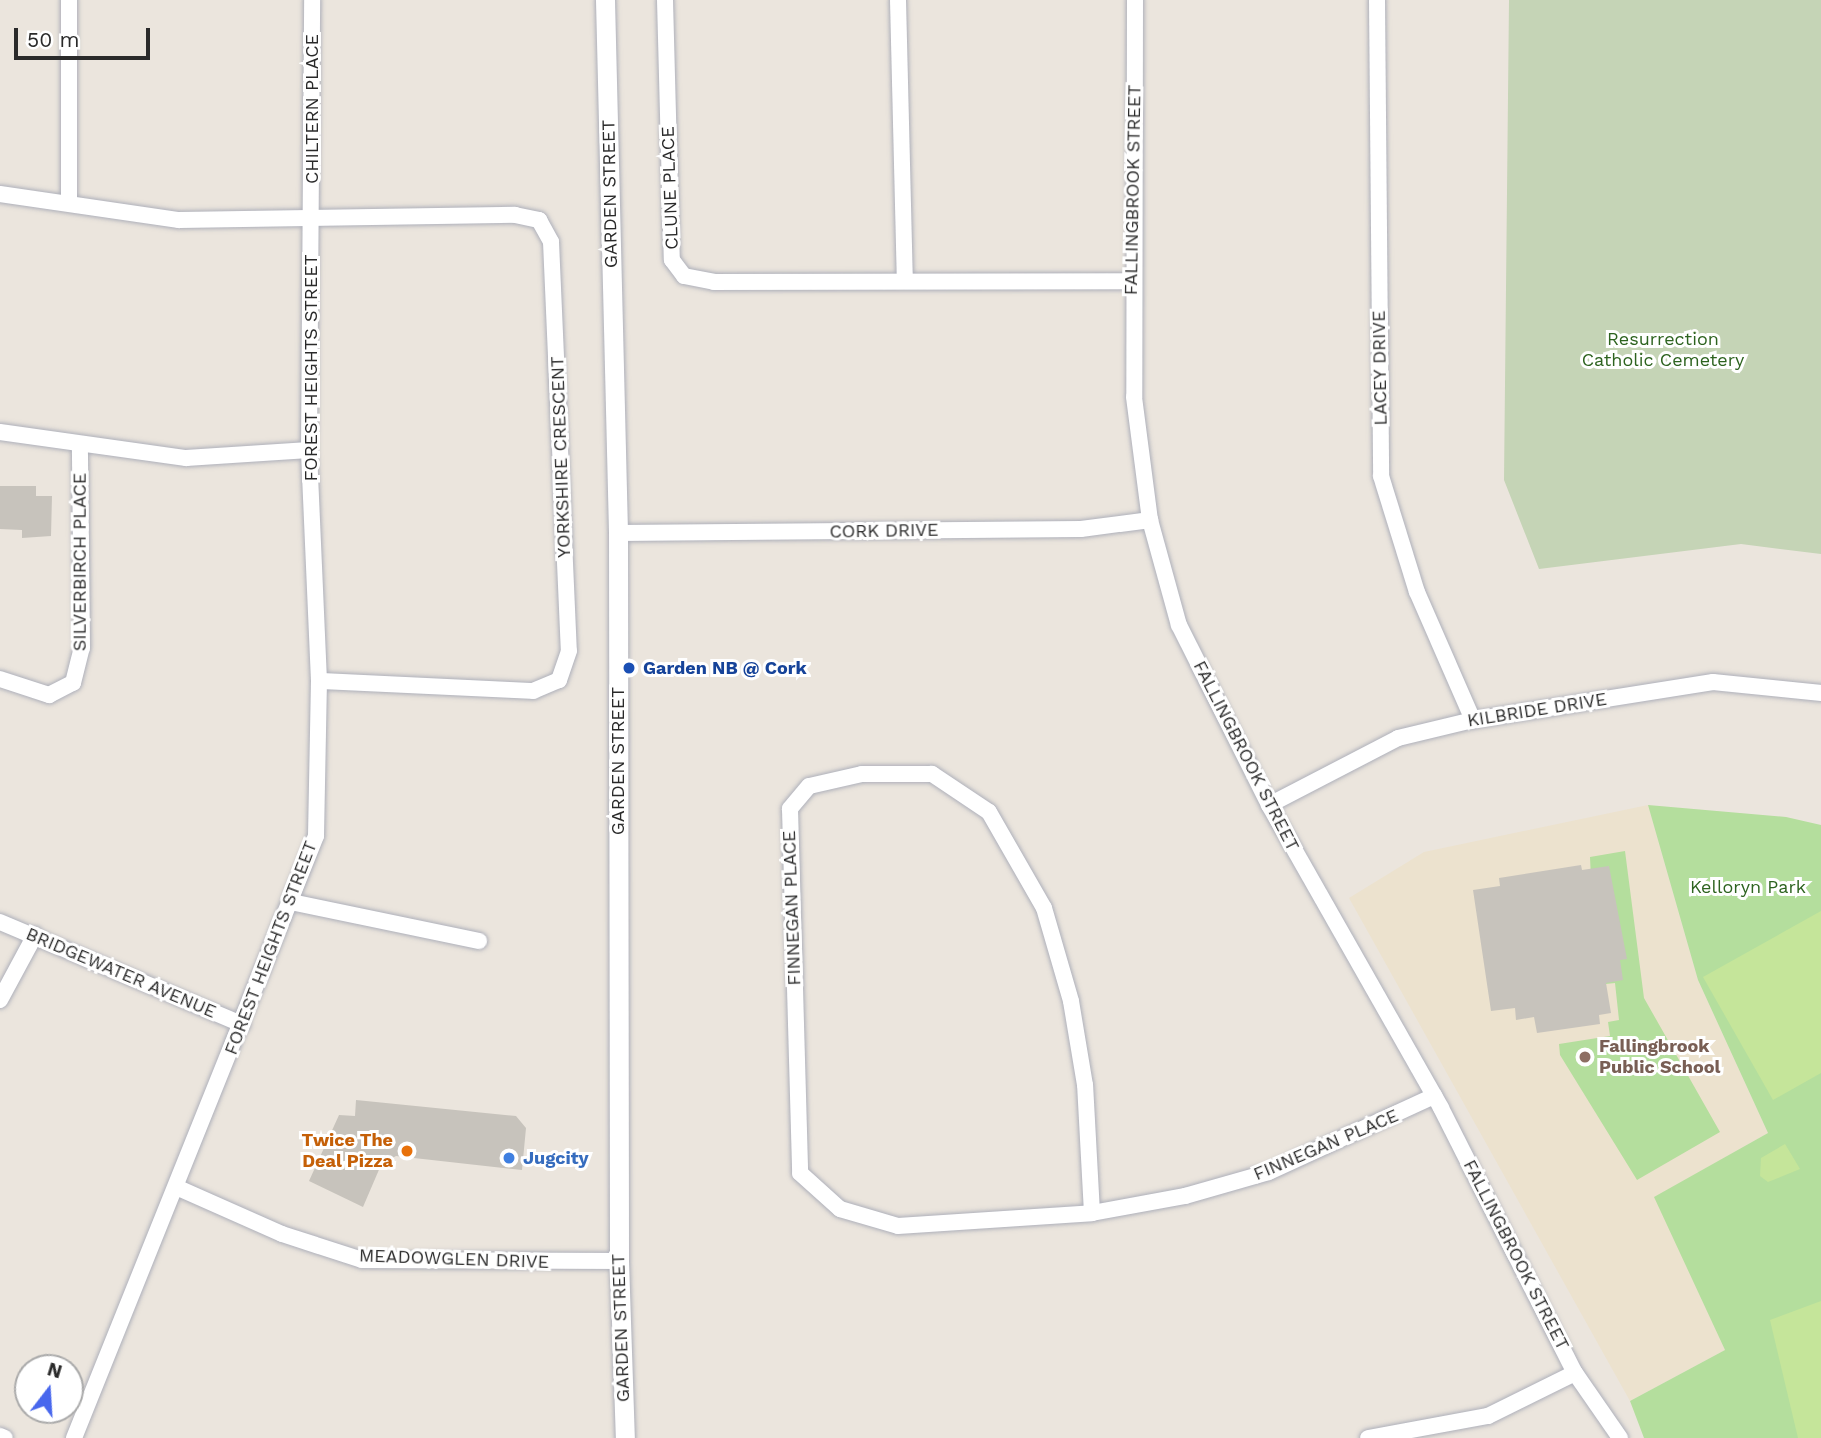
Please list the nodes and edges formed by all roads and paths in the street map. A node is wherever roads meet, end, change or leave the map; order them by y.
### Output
1 (69, 0) edge
2 (312, 0) edge
3 (605, 0) edge
4 (665, 0) edge
5 (898, 0) edge
6 (1135, 0) edge
7 (1377, 0) edge
8 (0, 194) edge
9 (69, 203) junction
10 (312, 218) junction
11 (905, 280) junction
12 (1132, 281) junction
13 (0, 432) edge
14 (80, 446) junction
15 (309, 450) junction
16 (1150, 520) junction
17 (618, 533) junction
18 (0, 679) edge
19 (319, 681) junction
20 (1821, 693) edge
21 (1473, 720) junction
22 (1269, 805) junction
23 (291, 902) junction
24 (0, 922) edge
25 (35, 935) junction
26 (479, 941) dead end
27 (0, 1000) edge
28 (242, 1024) junction
29 (1434, 1096) junction
30 (176, 1187) junction
31 (1093, 1213) junction
32 (619, 1261) junction
33 (1575, 1373) junction
34 (74, 1438) edge
35 (625, 1438) edge
36 (1368, 1438) edge
37 (1620, 1438) edge

1 - 9 street
2 - 10 street, CHILTERN PLACE
3 - 17 street, GARDEN STREET
4 - 11 street, CLUNE PLACE
5 - 11 street
6 - 12 street, FALLINGBROOK STREET
7 - 21 street, LACEY DRIVE
8 - 9 street
9 - 10 street
10 - 15 street, FOREST HEIGHTS STREET
10 - 19 street, YORKSHIRE CRESCENT
11 - 12 street, CLUNE PLACE
12 - 16 street, FALLINGBROOK STREET
13 - 14 street, SILVERBIRCH PLACE
14 - 15 street, SILVERBIRCH PLACE
14 - 18 street, SILVERBIRCH PLACE
15 - 19 street, FOREST HEIGHTS STREET
16 - 17 street, CORK DRIVE
16 - 22 street, FALLINGBROOK STREET
17 - 32 street, GARDEN STREET
19 - 23 street, FOREST HEIGHTS STREET
20 - 21 street, KILBRIDE DRIVE
21 - 22 street, KILBRIDE DRIVE
22 - 29 street, FALLINGBROOK STREET
23 - 26 street
23 - 28 street, FOREST HEIGHTS STREET
24 - 25 street, BRIDGEWATER AVENUE
25 - 27 street
25 - 28 street, BRIDGEWATER AVENUE
28 - 30 street, FOREST HEIGHTS STREET
29 - 31 street, FINNEGAN PLACE
29 - 33 street, FALLINGBROOK STREET
30 - 32 street, MEADOWGLEN DRIVE
30 - 34 street, FOREST HEIGHTS STREET
31 - 31 street, FINNEGAN PLACE
32 - 35 street, GARDEN STREET
33 - 36 street
33 - 37 street, FALLINGBROOK STREET

